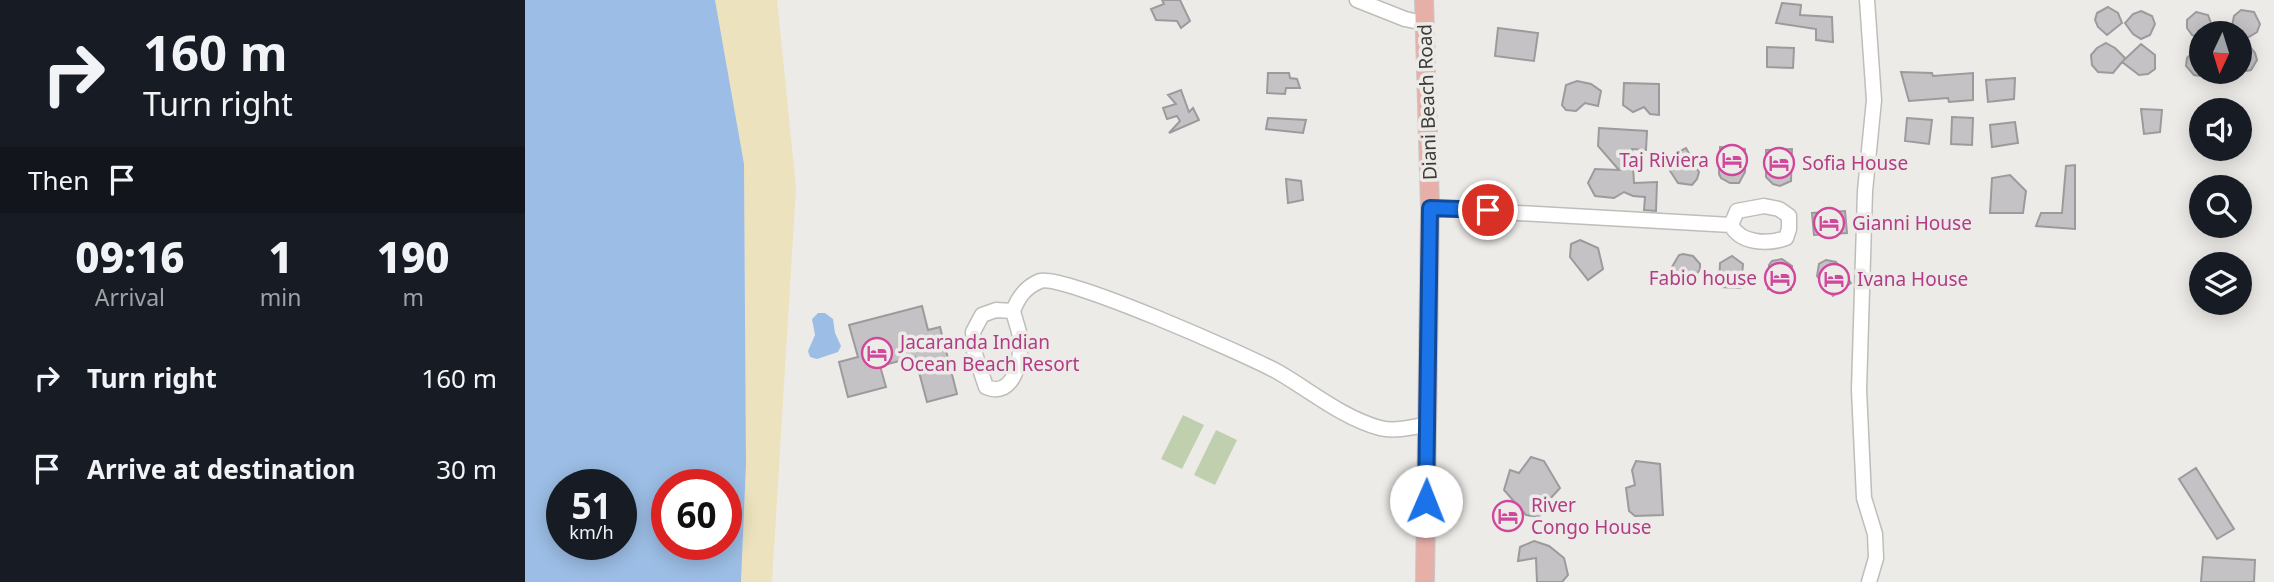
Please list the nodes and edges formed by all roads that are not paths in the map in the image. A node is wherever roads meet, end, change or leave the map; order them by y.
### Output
1 (1357, 0) edge
2 (1424, 0) edge
3 (1867, 0) edge
4 (1424, 23) junction
5 (1430, 208) junction
6 (1731, 225) dead end
7 (1013, 311) junction
8 (1428, 424) junction
9 (1425, 582) edge
10 (1869, 582) edge

1 - 4 street
2 - 4 main road, Diani Beach Road
3 - 10 street
4 - 5 main road, Diani Beach Road
5 - 6 street
5 - 8 main road, Diani Beach Road
7 - 7 street
7 - 8 street
8 - 9 main road, Diani Beach Road

